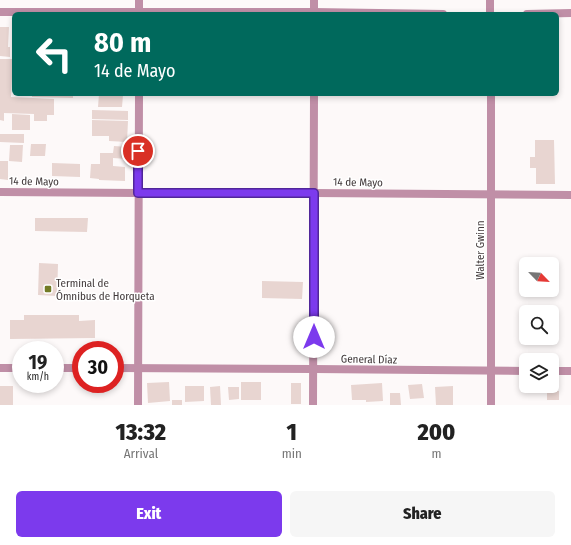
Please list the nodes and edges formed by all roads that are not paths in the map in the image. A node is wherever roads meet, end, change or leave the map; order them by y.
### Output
1 (139, 0) edge
2 (314, 0) edge
3 (490, 0) edge
4 (0, 12) edge
5 (12, 12) edge
6 (139, 12) edge
7 (314, 12) edge
8 (490, 12) edge
9 (559, 13) edge
10 (571, 13) edge
11 (139, 96) edge
12 (314, 96) edge
13 (491, 96) edge
14 (0, 192) edge
15 (138, 193) junction
16 (314, 193) junction
17 (491, 195) junction
18 (571, 195) edge
19 (0, 368) edge
20 (12, 368) edge
21 (124, 368) edge
22 (138, 368) junction
23 (314, 369) junction
24 (571, 370) edge
25 (519, 371) edge
26 (559, 371) edge
27 (492, 372) junction
28 (138, 405) edge
29 (313, 405) edge
30 (491, 405) edge

1 - 6 street
2 - 7 street
3 - 8 street
4 - 5 street
9 - 10 street
11 - 15 street
12 - 16 street
13 - 17 street, Walter Gwinn
14 - 15 street, 14 de Mayo
15 - 16 street, 14 de Mayo
15 - 22 street
16 - 17 street, 14 de Mayo
16 - 23 street
17 - 18 street, 14 de Mayo
17 - 27 street, Walter Gwinn
19 - 20 street
21 - 22 street, General Díaz
22 - 23 street, General Díaz
22 - 28 street
23 - 27 street, General Díaz
23 - 29 street
24 - 26 street
25 - 27 street, General Díaz
27 - 30 street, Walter Gwinn

